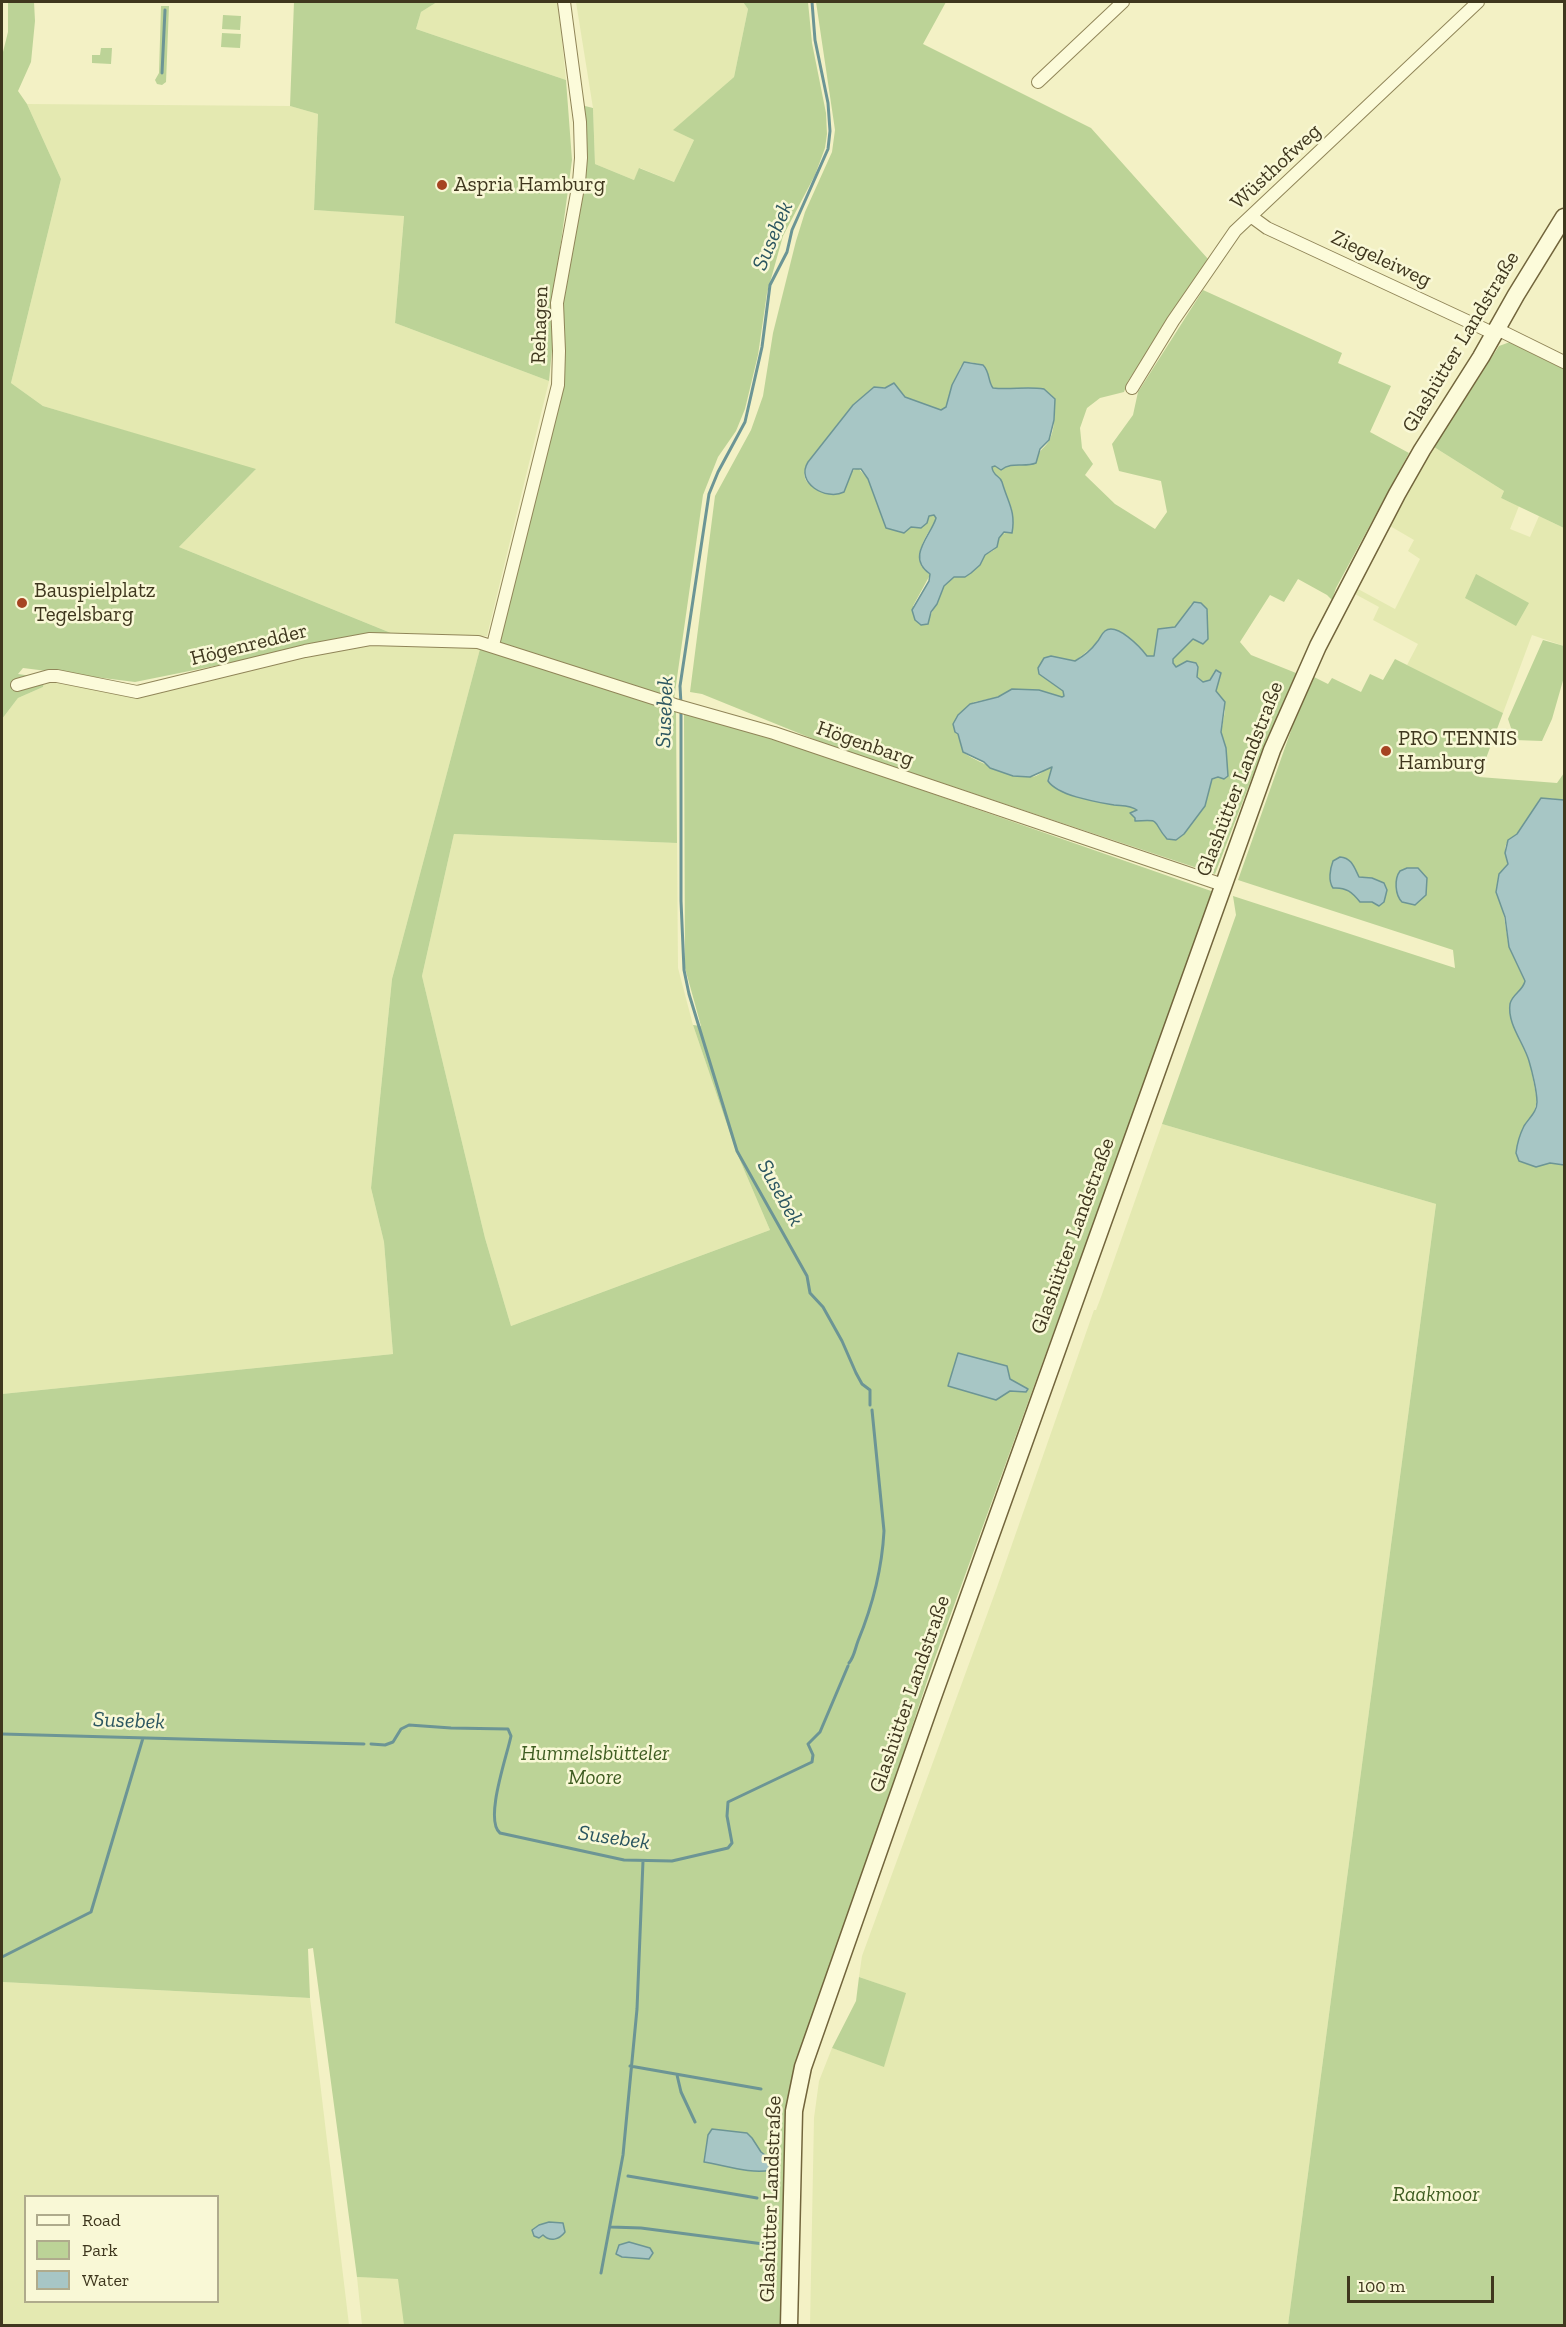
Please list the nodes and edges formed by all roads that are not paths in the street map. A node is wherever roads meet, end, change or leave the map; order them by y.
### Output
1 (564, 2) edge
2 (1122, 2) edge
3 (1478, 2) edge
4 (1038, 82) dead end
5 (1564, 217) edge
6 (1252, 218) junction
7 (1496, 332) junction
8 (1564, 362) edge
9 (1132, 388) dead end
10 (493, 645) junction
11 (16, 686) dead end
12 (1223, 885) junction
13 (789, 2325) edge

1 - 10 street, Rehagen
2 - 4 street
3 - 6 street, Wüsthofweg
5 - 7 street, Glashütter Landstraße
6 - 7 street, Ziegeleiweg
6 - 9 street, Wüsthofweg
7 - 8 street, Ziegeleiweg
7 - 12 street, Glashütter Landstraße
10 - 11 street, Högenredder
10 - 12 street, Högenbarg
12 - 13 street, Glashütter Landstraße

